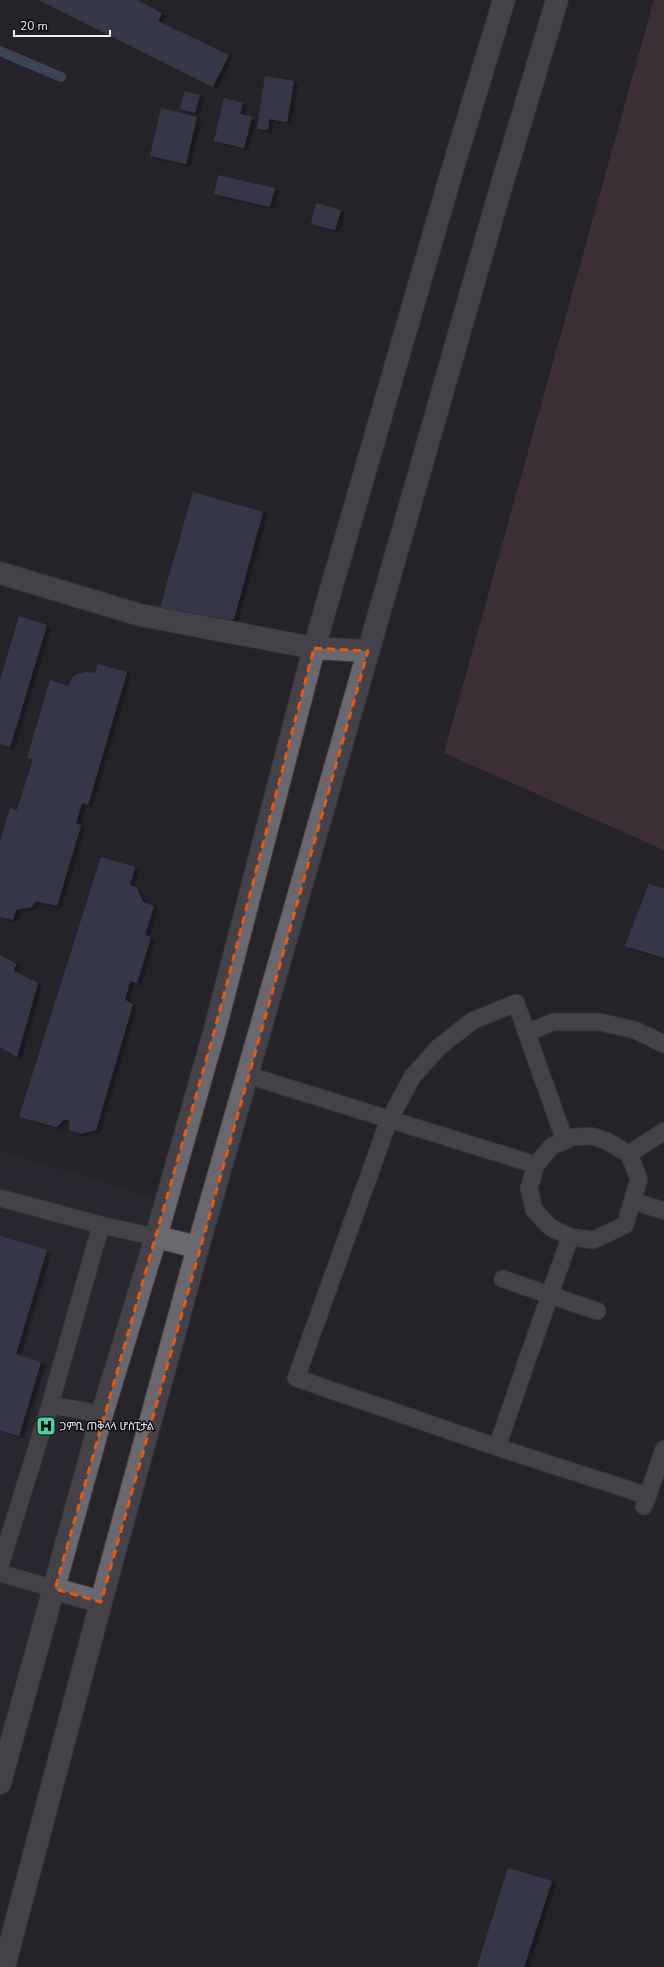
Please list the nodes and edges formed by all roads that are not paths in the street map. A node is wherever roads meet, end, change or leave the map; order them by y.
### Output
1 (504, 0) edge
2 (557, 0) edge
3 (0, 573) edge
4 (314, 648) junction
5 (368, 650) junction
6 (527, 1033) junction
7 (664, 1044) edge
8 (247, 1075) junction
9 (389, 1120) junction
10 (664, 1131) edge
11 (565, 1141) junction
12 (629, 1154) junction
13 (536, 1165) junction
14 (0, 1198) edge
15 (633, 1201) junction
16 (664, 1211) edge
17 (101, 1225) junction
18 (156, 1237) junction
19 (570, 1237) junction
20 (198, 1247) junction
21 (503, 1279) dead end
22 (548, 1295) junction
23 (596, 1311) dead end
24 (50, 1405) junction
25 (102, 1414) junction
26 (498, 1447) junction
27 (664, 1449) edge
28 (0, 1566) edge
29 (0, 1573) edge
30 (55, 1589) junction
31 (101, 1602) junction
32 (0, 1783) edge
33 (4, 1967) edge

1 - 4 street
2 - 5 street
3 - 4 street
4 - 5 street
4 - 18 street
5 - 8 street
6 - 7 lane
6 - 9 lane
6 - 11 lane
8 - 9 lane
8 - 20 street
9 - 13 lane
9 - 26 lane
10 - 12 lane
11 - 12 lane
11 - 13 lane
12 - 15 lane
13 - 19 lane
14 - 17 lane
15 - 16 lane
15 - 19 lane
17 - 18 lane
17 - 24 lane
18 - 20 street
18 - 25 street
19 - 22 lane
20 - 31 street
21 - 22 lane
22 - 23 lane
22 - 26 lane
24 - 25 lane
24 - 28 lane
25 - 30 street
26 - 27 lane
29 - 30 lane
30 - 31 street
30 - 32 street
31 - 33 street

